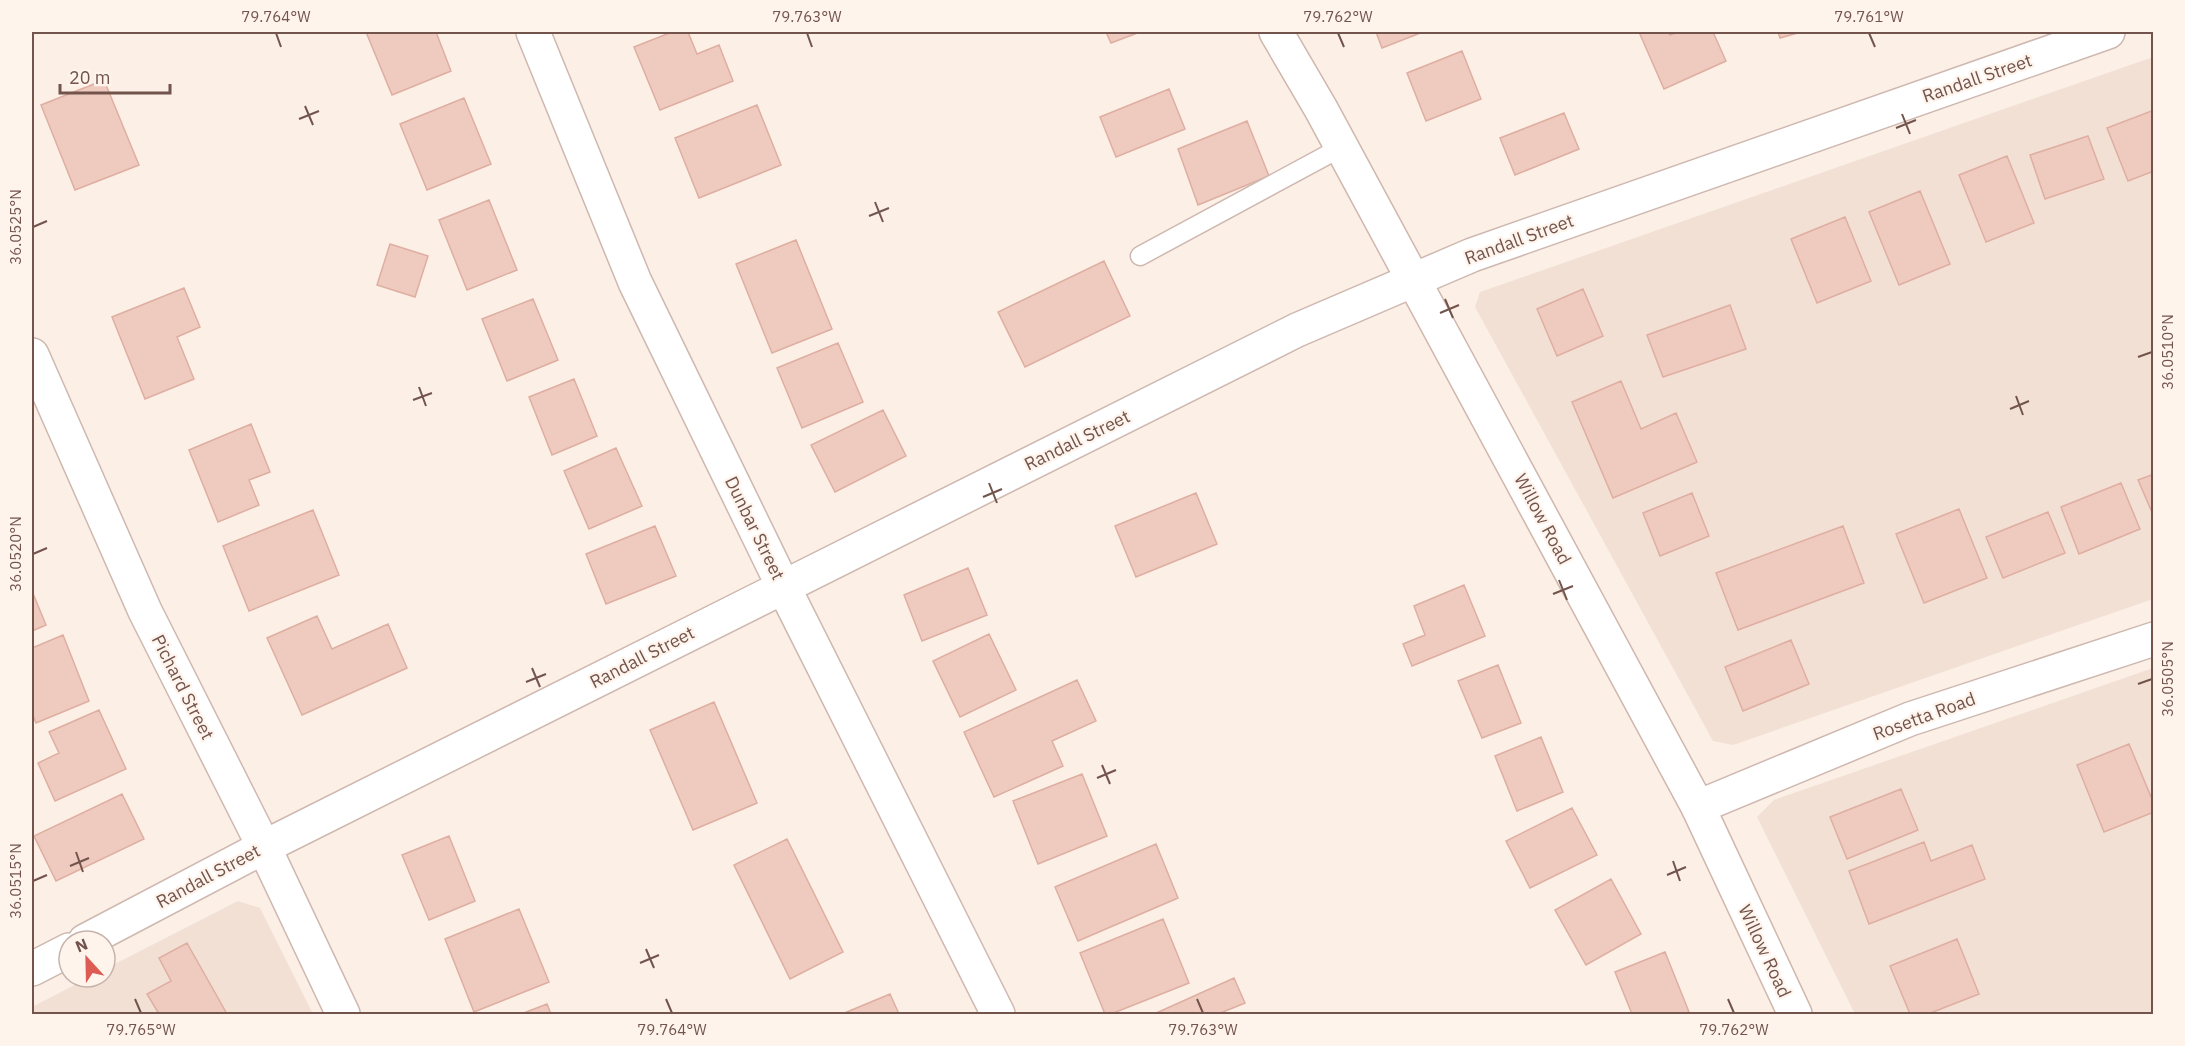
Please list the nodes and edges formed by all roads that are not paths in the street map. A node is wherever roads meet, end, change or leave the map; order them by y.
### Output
1 (533, 32) edge
2 (1276, 32) edge
3 (2108, 32) edge
4 (1342, 147) junction
5 (1140, 256) dead end
6 (1413, 280) junction
7 (32, 355) edge
8 (783, 586) junction
9 (2154, 639) edge
10 (1698, 807) junction
11 (264, 847) junction
12 (108, 929) edge
13 (57, 956) edge
14 (32, 969) edge
15 (343, 1014) edge
16 (998, 1014) edge
17 (1795, 1014) edge

1 - 8 street, Dunbar Street
2 - 4 street, Willow Road
3 - 6 street, Randall Street
4 - 5 lane
4 - 6 street, Willow Road
6 - 8 street, Randall Street
6 - 10 street, Willow Road
7 - 11 street, Pichard Street
8 - 11 street, Randall Street
8 - 16 street, Dunbar Street
9 - 10 street, Rosetta Road
10 - 17 street, Willow Road
11 - 12 street, Randall Street
11 - 15 street, Pichard Street
13 - 14 street

